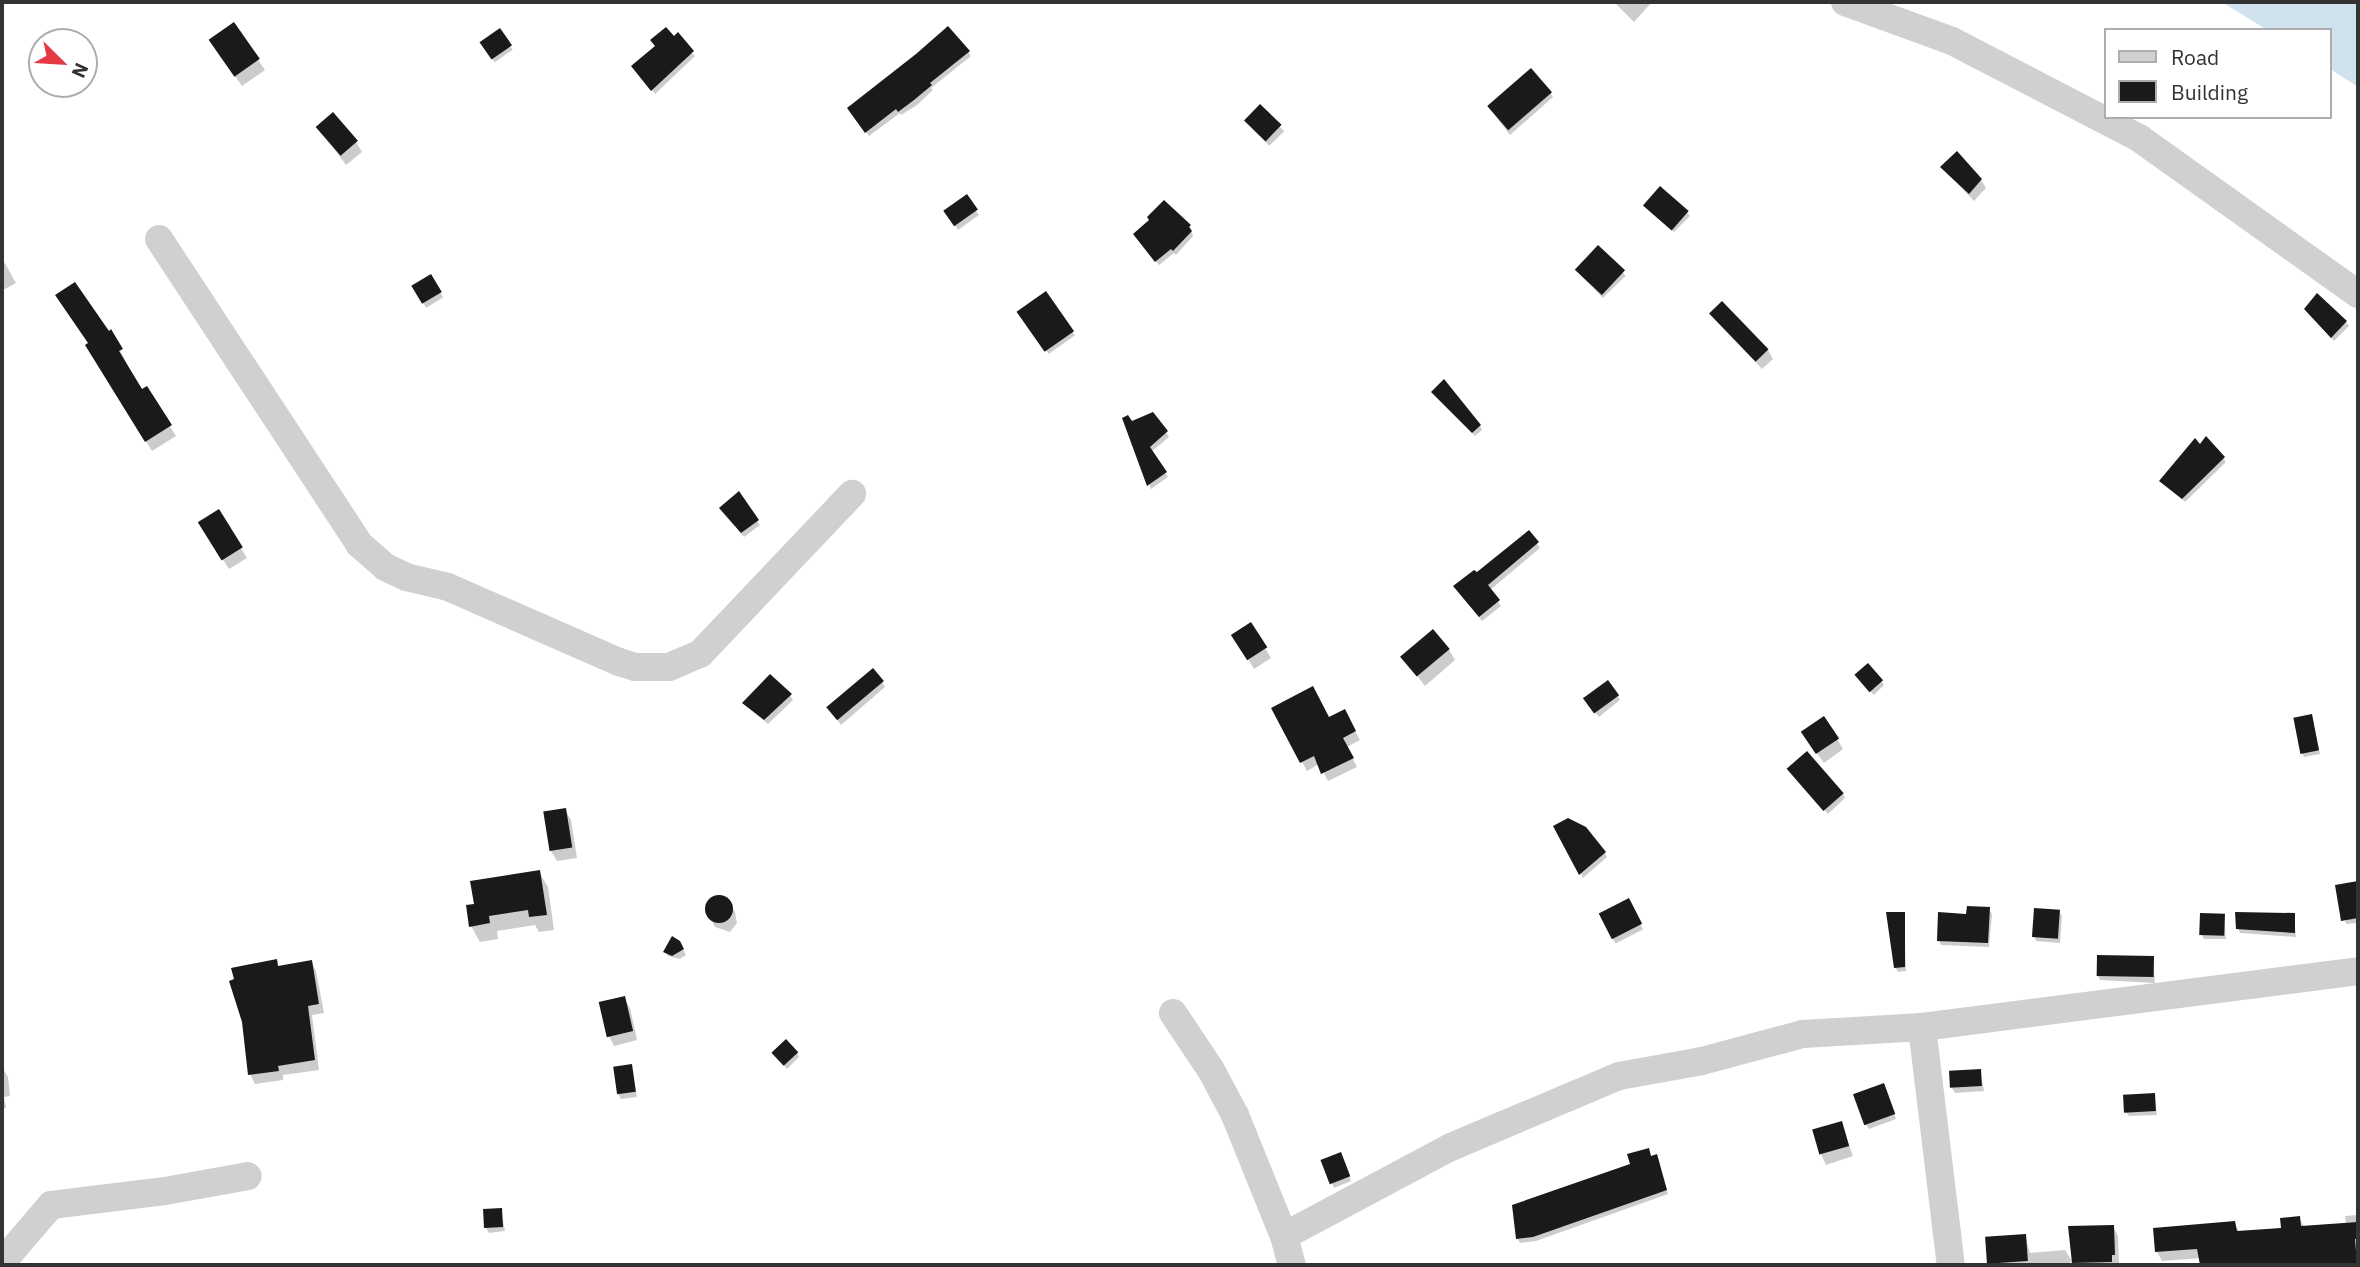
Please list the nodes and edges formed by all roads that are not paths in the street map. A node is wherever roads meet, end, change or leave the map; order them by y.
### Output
1 (1845, 2) edge
2 (159, 239) dead end
3 (2358, 294) edge
4 (852, 494) dead end
5 (2358, 971) edge
6 (1173, 1013) dead end
7 (1922, 1027) junction
8 (248, 1176) dead end
9 (1284, 1236) junction
10 (2, 1254) edge
11 (1292, 1265) edge
12 (1951, 1265) edge

1 - 3 street
2 - 4 street
5 - 7 street
6 - 9 street
7 - 9 street
7 - 12 street
8 - 10 street
9 - 11 street

